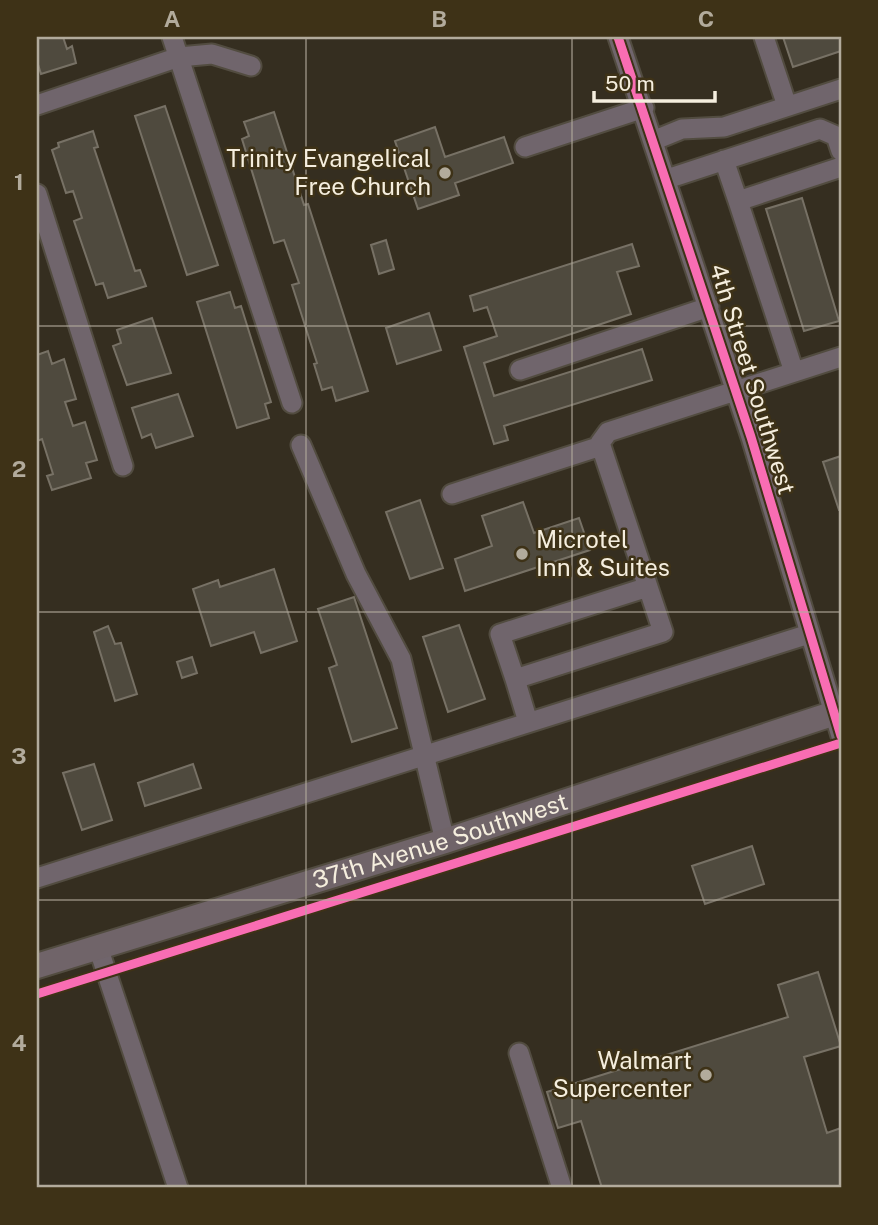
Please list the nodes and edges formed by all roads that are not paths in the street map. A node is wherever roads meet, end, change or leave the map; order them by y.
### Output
1 (172, 37) edge
2 (618, 37) edge
3 (764, 37) edge
4 (179, 57) junction
5 (251, 66) dead end
6 (841, 89) edge
7 (37, 105) edge
8 (787, 106) junction
9 (644, 108) junction
10 (655, 140) junction
11 (525, 147) dead end
12 (841, 151) edge
13 (724, 160) junction
14 (841, 167) edge
15 (667, 179) junction
16 (37, 194) edge
17 (738, 201) junction
18 (709, 307) junction
19 (841, 356) edge
20 (520, 370) dead end
21 (794, 372) junction
22 (736, 390) junction
23 (292, 404) dead end
24 (301, 445) dead end
25 (601, 446) junction
26 (123, 466) dead end
27 (452, 494) dead end
28 (649, 587) junction
29 (809, 634) junction
30 (515, 679) junction
31 (839, 720) edge
32 (528, 722) junction
33 (422, 756) junction
34 (445, 841) junction
35 (37, 878) edge
36 (98, 947) junction
37 (37, 966) edge
38 (519, 1053) dead end
39 (178, 1188) edge
40 (562, 1188) edge

1 - 4 street
2 - 9 street, 4th Street Southwest
3 - 8 street
4 - 5 street
4 - 7 street
4 - 23 street
6 - 8 street
8 - 10 street
9 - 10 street, 4th Street Southwest
9 - 11 street
10 - 15 street, 4th Street Southwest
12 - 13 street
13 - 15 street
13 - 17 street
14 - 17 street
15 - 18 street, 4th Street Southwest
16 - 26 street
17 - 21 street
18 - 20 street
18 - 22 street, 4th Street Southwest
19 - 21 street
21 - 22 street
22 - 25 street
22 - 29 street, 4th Street Southwest
24 - 33 street
25 - 27 street
25 - 28 street
28 - 30 street
28 - 30 street
29 - 31 street, 4th Street Southwest
29 - 32 street
30 - 32 street
31 - 34 main road, 37th Avenue Southwest
32 - 33 street
33 - 34 street
33 - 35 street
34 - 36 main road, 37th Avenue Southwest
36 - 37 main road, 37th Avenue Southwest
36 - 39 street
38 - 40 street

